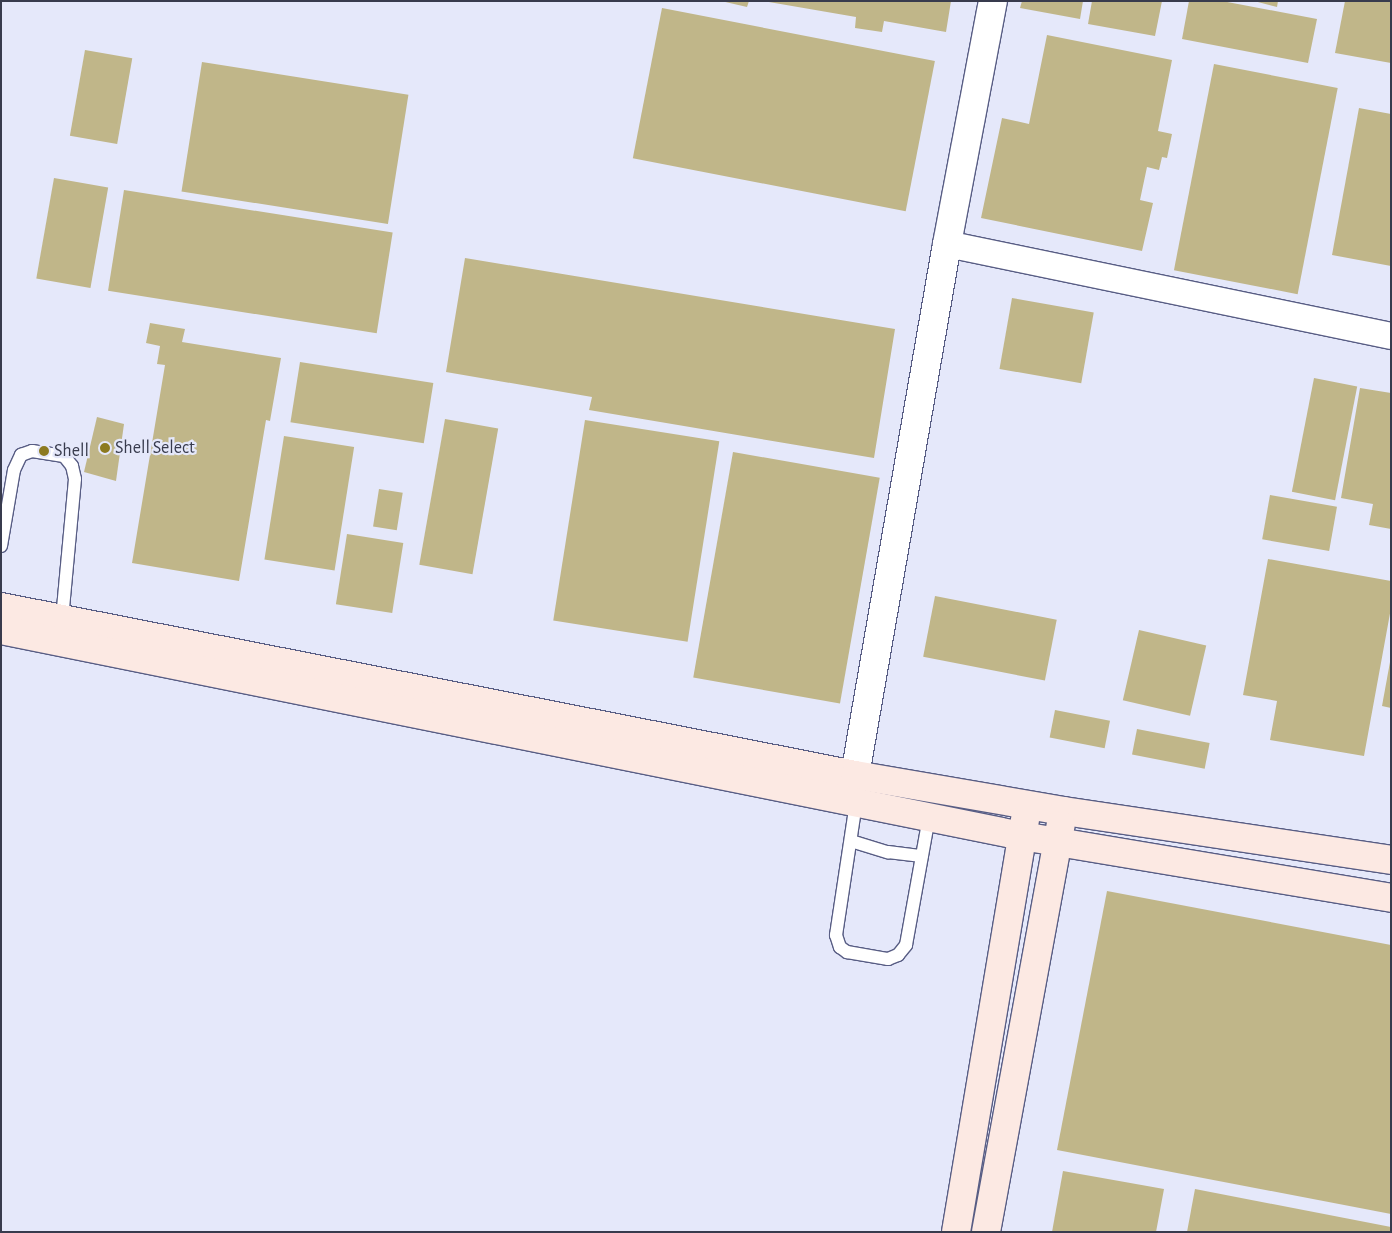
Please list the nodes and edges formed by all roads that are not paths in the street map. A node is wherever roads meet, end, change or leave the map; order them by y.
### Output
1 (993, 1) edge
2 (947, 244) junction
3 (1391, 336) edge
4 (1, 546) edge
5 (1, 607) edge
6 (62, 618) junction
7 (1, 630) edge
8 (856, 775) junction
9 (856, 802) junction
10 (1028, 805) junction
11 (1064, 811) junction
12 (929, 817) junction
13 (1022, 836) junction
14 (850, 841) junction
15 (1059, 842) junction
16 (922, 856) junction
17 (1391, 860) edge
18 (1391, 898) edge
19 (956, 1232) edge
20 (986, 1232) edge

1 - 2 street
2 - 3 street
2 - 8 street
4 - 6 lane
5 - 6 main road
6 - 8 main road
7 - 9 main road
8 - 10 main road
9 - 12 main road
9 - 14 lane
10 - 11 main road
10 - 13 main road
11 - 15 main road
11 - 17 main road
12 - 13 main road
12 - 16 lane
13 - 15 main road
13 - 19 main road
14 - 16 lane
14 - 16 lane
15 - 18 main road
15 - 20 main road

